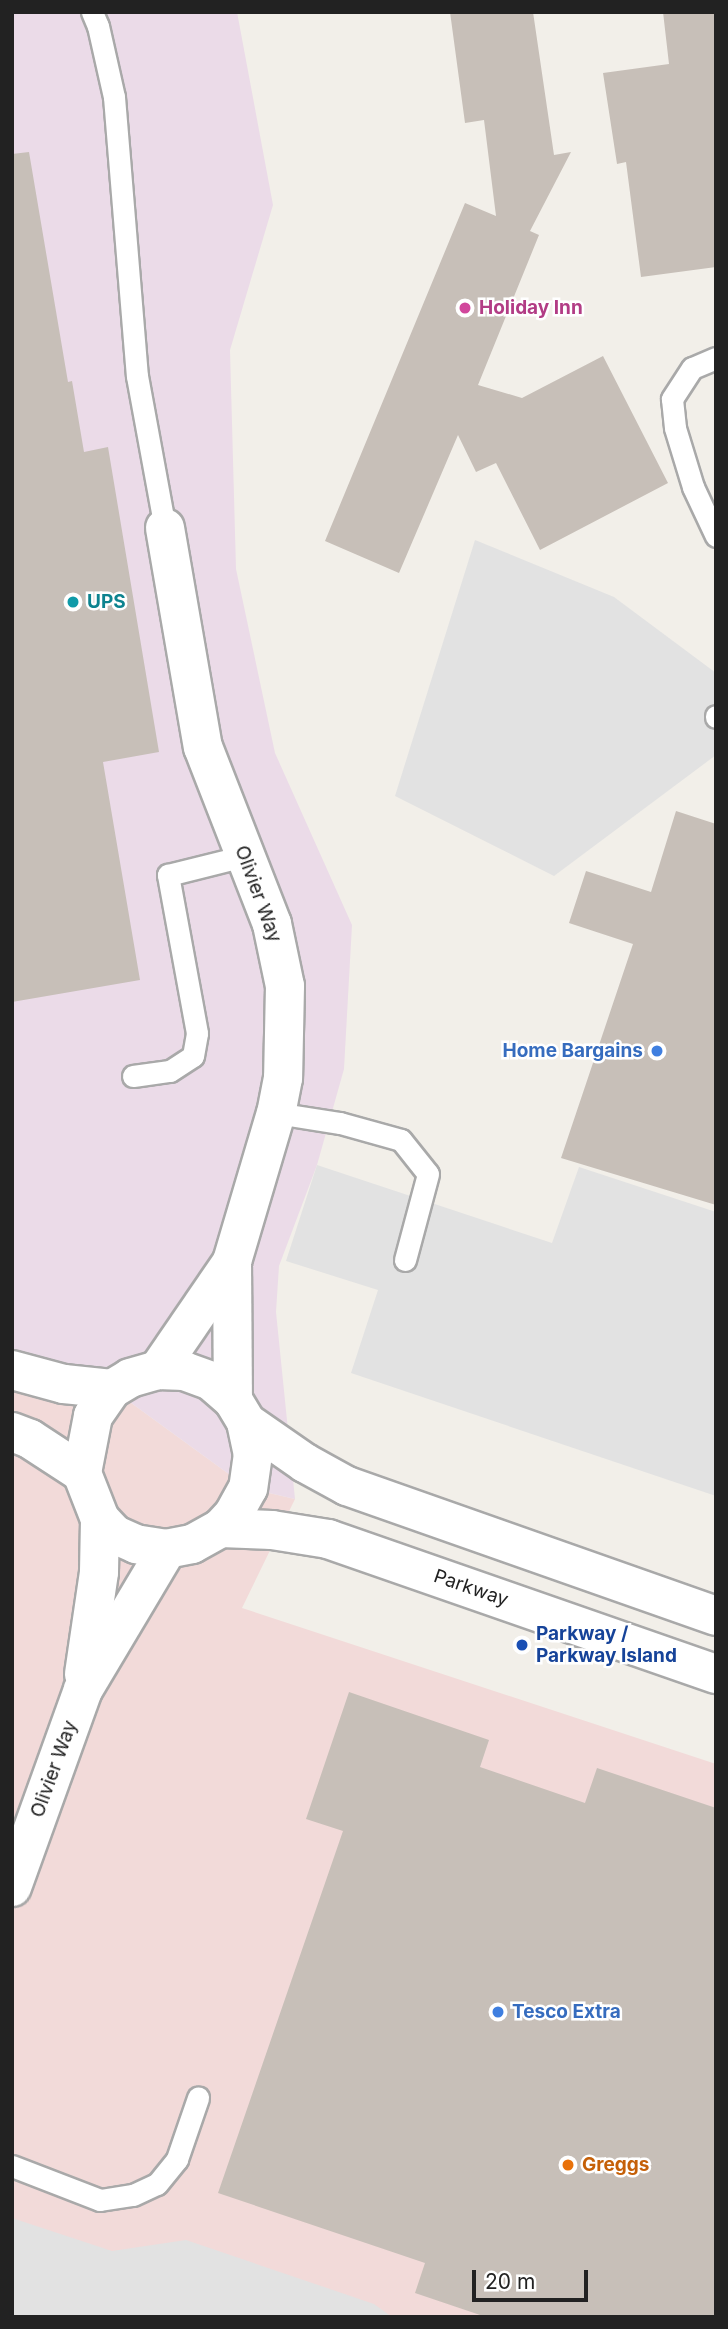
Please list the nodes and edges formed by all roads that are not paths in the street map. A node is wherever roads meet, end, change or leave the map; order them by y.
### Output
1 (92, 12) edge
2 (716, 358) edge
3 (165, 528) joint
4 (716, 536) edge
5 (244, 856) junction
6 (133, 1076) dead end
7 (276, 1114) junction
8 (405, 1260) dead end
9 (232, 1262) junction
10 (12, 1370) edge
11 (158, 1370) junction
12 (112, 1389) junction
13 (240, 1411) junction
14 (12, 1432) edge
15 (82, 1473) junction
16 (100, 1519) junction
17 (221, 1528) junction
18 (167, 1549) junction
19 (716, 1616) edge
20 (716, 1674) edge
21 (83, 1690) junction
22 (12, 1887) edge
23 (198, 2098) dead end
24 (12, 2166) edge

1 - 3 lane
2 - 4 lane
3 - 5 street, Olivier Way
5 - 6 lane
5 - 7 street, Olivier Way
7 - 8 lane
7 - 9 street, Olivier Way
9 - 11 street, Olivier Way
9 - 13 street, Olivier Way
10 - 12 street
11 - 12 street
11 - 13 street
12 - 15 street
13 - 17 street
13 - 19 street
14 - 15 street
15 - 16 street
16 - 18 street
16 - 21 street, Olivier Way
17 - 18 street
17 - 20 street, Parkway
18 - 21 street, Olivier Way
21 - 22 street, Olivier Way
23 - 24 lane

